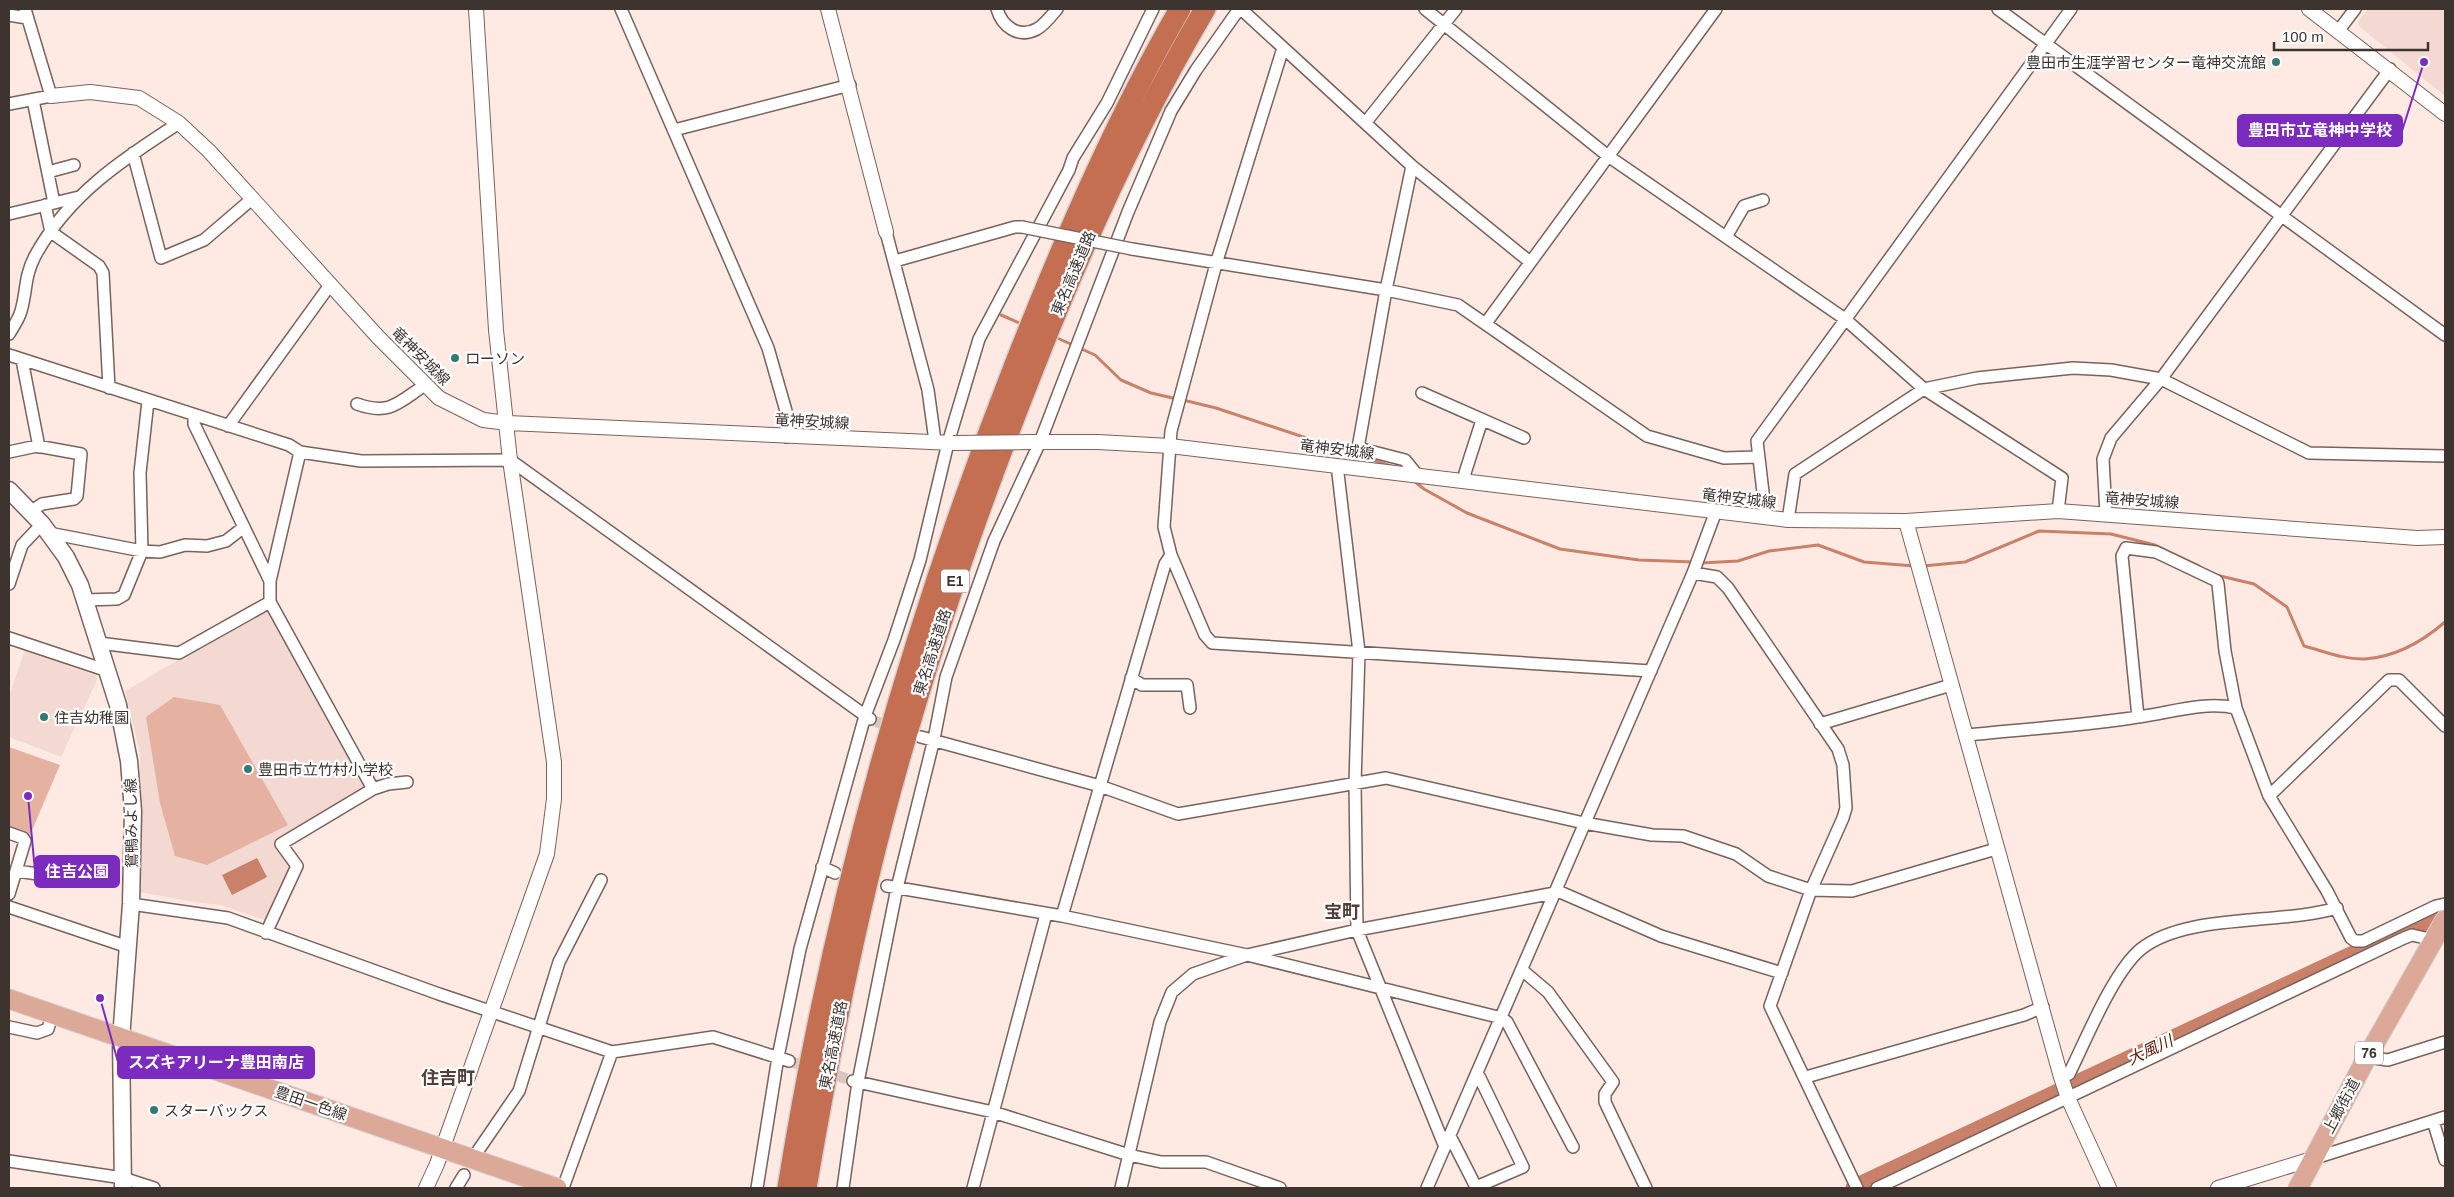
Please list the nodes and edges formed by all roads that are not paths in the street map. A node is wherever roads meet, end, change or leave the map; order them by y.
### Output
1 (476, 9) edge
2 (621, 9) edge
3 (828, 9) edge
4 (997, 9) edge
5 (1057, 9) edge
6 (1153, 9) edge
7 (1180, 9) edge
8 (1205, 9) edge
9 (1240, 9) edge
10 (1425, 9) edge
11 (1456, 9) edge
12 (1716, 9) edge
13 (1998, 9) edge
14 (2071, 9) edge
15 (2309, 9) edge
16 (2356, 9) edge
17 (26, 13) edge
18 (9, 15) edge
19 (1444, 24) junction
20 (2339, 30) junction
21 (2045, 44) junction
22 (1283, 48) junction
23 (2390, 69) junction
24 (850, 85) junction
25 (51, 96) junction
26 (33, 100) junction
27 (9, 104) edge
28 (2445, 114) edge
29 (1366, 122) junction
30 (180, 123) junction
31 (674, 130) junction
32 (133, 153) junction
33 (1608, 156) junction
34 (74, 165) dead end
35 (1412, 166) junction
36 (48, 172) junction
37 (79, 197) junction
38 (253, 198) junction
39 (1763, 200) dead end
40 (49, 204) junction
41 (9, 214) edge
42 (2281, 214) junction
43 (51, 232) junction
44 (886, 232) joint
45 (1726, 237) junction
46 (895, 261) junction
47 (1530, 262) junction
48 (1216, 264) junction
49 (330, 285) junction
50 (1386, 290) junction
51 (1845, 319) junction
52 (1486, 323) junction
53 (9, 334) edge
54 (2445, 335) edge
55 (9, 355) edge
56 (22, 360) junction
57 (2161, 379) junction
58 (425, 385) junction
59 (109, 388) junction
60 (1924, 389) junction
61 (1422, 393) dead end
62 (148, 401) junction
63 (357, 404) dead end
64 (194, 416) junction
65 (1482, 420) junction
66 (508, 423) junction
67 (228, 426) junction
68 (787, 437) junction
69 (1524, 438) dead end
70 (1036, 442) junction
71 (945, 443) junction
72 (1170, 446) junction
73 (39, 447) junction
74 (9, 452) edge
75 (300, 452) junction
76 (2445, 456) edge
77 (1758, 457) junction
78 (510, 460) junction
79 (1337, 465) junction
80 (1418, 476) junction
81 (1466, 482) junction
82 (9, 490) edge
83 (1716, 511) junction
84 (2058, 511) junction
85 (30, 512) junction
86 (2106, 514) junction
87 (1766, 518) junction
88 (1788, 520) junction
89 (1906, 520) junction
90 (244, 527) junction
91 (46, 529) junction
92 (2445, 537) edge
93 (142, 551) junction
94 (1171, 555) junction
95 (1694, 573) junction
96 (270, 582) junction
97 (9, 584) edge
98 (85, 600) junction
99 (270, 602) junction
100 (9, 638) edge
101 (100, 643) junction
102 (1359, 652) junction
103 (105, 670) junction
104 (1651, 671) junction
105 (1132, 678) junction
106 (1951, 685) junction
107 (1190, 708) dead end
108 (2236, 708) junction
109 (2138, 717) junction
110 (868, 718) junction
111 (1820, 724) junction
112 (2445, 726) edge
113 (1967, 735) junction
114 (921, 737) dead end
115 (934, 739) junction
116 (407, 782) dead end
117 (1355, 783) junction
118 (1100, 786) junction
119 (373, 789) junction
120 (2270, 796) junction
121 (1584, 823) junction
122 (9, 833) edge
123 (1996, 849) junction
124 (822, 867) junction
125 (18, 871) junction
126 (835, 873) dead end
127 (66, 878) dead end
128 (601, 880) dead end
129 (892, 887) junction
130 (1811, 890) junction
131 (1555, 893) junction
132 (9, 894) edge
133 (131, 904) junction
134 (2445, 904) edge
135 (9, 907) edge
136 (2336, 908) junction
137 (1046, 914) junction
138 (1062, 916) junction
139 (2445, 920) edge
140 (1357, 930) junction
141 (266, 933) junction
142 (2434, 940) junction
143 (128, 947) junction
144 (1247, 955) junction
145 (1522, 970) junction
146 (1782, 973) junction
147 (1380, 986) junction
148 (9, 999) edge
149 (2042, 1007) junction
150 (493, 1011) junction
151 (52, 1014) junction
152 (1502, 1018) junction
153 (539, 1026) junction
154 (9, 1027) edge
155 (121, 1039) junction
156 (2445, 1042) edge
157 (612, 1052) junction
158 (2367, 1057) junction
159 (783, 1059) junction
160 (1477, 1072) junction
161 (1806, 1077) junction
162 (2061, 1077) junction
163 (855, 1081) junction
164 (2068, 1098) junction
165 (993, 1112) junction
166 (2445, 1117) edge
167 (2433, 1121) junction
168 (1450, 1136) junction
169 (1445, 1147) junction
170 (443, 1148) junction
171 (1573, 1148) dead end
172 (1128, 1155) junction
173 (473, 1158) junction
174 (2312, 1159) junction
175 (2445, 1160) edge
176 (9, 1161) edge
177 (464, 1175) dead end
178 (123, 1183) edge
179 (154, 1188) edge
180 (426, 1188) edge
181 (456, 1188) edge
182 (557, 1188) edge
183 (563, 1188) edge
184 (757, 1188) edge
185 (788, 1188) edge
186 (806, 1188) edge
187 (842, 1188) edge
188 (973, 1188) edge
189 (1121, 1188) edge
190 (1280, 1188) edge
191 (1428, 1188) edge
192 (1646, 1188) edge
193 (1857, 1188) edge
194 (1877, 1188) edge
195 (2109, 1188) edge
196 (2218, 1188) edge
197 (2298, 1188) edge

1 - 66 street
2 - 31 street
3 - 24 street
4 - 5 street
6 - 71 street
7 - 185 highway, 東名高速道路 / E1
8 - 186 highway, 東名高速道路 / E1
9 - 22 street
9 - 70 street
10 - 19 street
11 - 19 street
12 - 33 street
13 - 21 street
14 - 21 street
15 - 20 street
16 - 20 street
17 - 18 street
17 - 25 street
19 - 29 street
19 - 33 street
20 - 23 street
21 - 42 street
21 - 51 street
22 - 29 street
22 - 48 street
23 - 28 street
23 - 42 street
24 - 31 street
24 - 44 street
25 - 26 street
25 - 30 street, 竜神安城線
26 - 27 street
26 - 36 street
29 - 35 street
30 - 32 street
30 - 38 street, 竜神安城線
31 - 68 street
32 - 37 street
32 - 38 street
33 - 45 street
33 - 47 street
34 - 36 street
35 - 47 street
35 - 50 street
36 - 40 street
37 - 40 street
37 - 43 street
38 - 49 street, 竜神安城線
39 - 45 street
40 - 41 street
40 - 43 street
42 - 54 street
42 - 57 street
43 - 53 street
43 - 59 street
44 - 46 street
45 - 51 street
46 - 48 street, bridge
46 - 71 street
47 - 52 street
48 - 50 street
48 - 72 street
49 - 58 street, 竜神安城線
49 - 67 street
50 - 52 street
50 - 80 street
51 - 60 street
51 - 77 street
52 - 77 street
55 - 56 street
56 - 59 street
56 - 73 street
57 - 60 street
57 - 76 street
57 - 86 street
58 - 63 street
58 - 66 street, 竜神安城線
59 - 62 street
60 - 84 street
60 - 88 street
61 - 65 street
62 - 64 street
62 - 93 street
64 - 67 street
64 - 90 street
65 - 69 street
65 - 81 street
66 - 68 street, 竜神安城線
66 - 78 street
67 - 75 street
68 - 71 street, 竜神安城線
70 - 71 street, 竜神安城線, bridge
70 - 72 street, 竜神安城線
70 - 115 street
71 - 110 street
72 - 79 street, 竜神安城線
72 - 94 street
73 - 74 street
73 - 85 street
75 - 78 street
75 - 96 street
77 - 87 street
78 - 110 street
78 - 150 street
79 - 80 street, 竜神安城線
79 - 102 street
80 - 81 street, 竜神安城線
81 - 83 street, 竜神安城線
82 - 85 main road, 鴛鴨みよし線
83 - 87 street, 竜神安城線
83 - 95 street
84 - 86 street, 竜神安城線
84 - 89 street, 竜神安城線
85 - 91 main road, 鴛鴨みよし線
86 - 92 street, 竜神安城線
87 - 88 street, 竜神安城線
88 - 89 street, 竜神安城線
89 - 106 street
90 - 93 street
90 - 96 street
91 - 93 street
91 - 97 street
91 - 98 main road, 鴛鴨みよし線
93 - 98 street
94 - 102 street
94 - 105 street
95 - 104 street
95 - 111 street
96 - 99 street
98 - 101 main road, 鴛鴨みよし線
99 - 101 street
99 - 119 street
100 - 103 street
101 - 103 main road, 鴛鴨みよし線
102 - 104 street
102 - 117 street
103 - 133 main road, 鴛鴨みよし線
104 - 121 street
105 - 107 street
105 - 118 street
106 - 111 street
106 - 113 street
108 - 109 street
108 - 109 street
108 - 120 street
109 - 113 street
110 - 124 street
111 - 130 street
112 - 120 street
113 - 123 street
114 - 115 street
115 - 118 street
115 - 129 street
116 - 119 street
117 - 118 street
117 - 121 street
117 - 140 street
118 - 138 street
119 - 141 street
120 - 136 street
121 - 130 street
121 - 131 street
122 - 125 street
123 - 130 street
123 - 149 street
124 - 126 street
124 - 159 street
125 - 127 street
125 - 132 street
128 - 153 street
129 - 137 street
129 - 163 street
130 - 146 street
131 - 140 street
131 - 145 street
131 - 146 street
133 - 141 street
133 - 143 main road, 鴛鴨みよし線
134 - 136 street
135 - 143 street
136 - 162 street
137 - 138 street
137 - 165 street
138 - 144 street
139 - 142 main road, 上郷街道 / 76
140 - 144 street
140 - 147 street
141 - 150 street
142 - 158 main road, 上郷街道 / 76
142 - 164 street
143 - 155 main road, 鴛鴨みよし線
144 - 147 street
144 - 172 street
145 - 152 street
145 - 192 street
146 - 161 street
147 - 152 street
147 - 169 street
148 - 151 main road, 豊田一色線
149 - 161 street
149 - 162 street
150 - 153 street
150 - 170 street
151 - 154 street
151 - 155 main road, 豊田一色線
152 - 160 street
152 - 171 street
153 - 157 street
153 - 173 street
155 - 170 main road, 豊田一色線
155 - 178 main road, 鴛鴨みよし線
156 - 158 street
157 - 159 street
157 - 183 street
158 - 174 main road, 上郷街道 / 76
159 - 184 street
160 - 168 street
160 - 168 street
161 - 193 street
162 - 164 street
163 - 165 street
163 - 187 street
164 - 194 street
164 - 195 street
165 - 172 street
165 - 188 street
166 - 167 street
167 - 174 street
167 - 175 street
168 - 169 street
169 - 191 street
170 - 173 main road, 豊田一色線
170 - 180 street
172 - 189 street
172 - 190 street
173 - 182 main road, 豊田一色線
174 - 196 street
174 - 197 main road, 上郷街道 / 76
176 - 178 street
177 - 181 street
178 - 179 street

